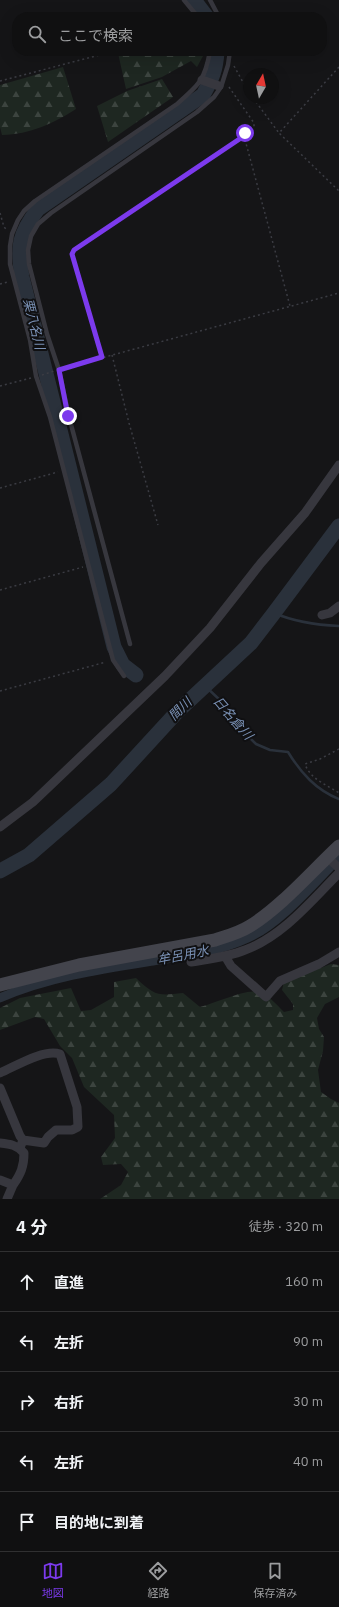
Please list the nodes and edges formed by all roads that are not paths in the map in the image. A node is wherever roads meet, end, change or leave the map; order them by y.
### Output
1 (184, 0) edge
2 (210, 0) edge
3 (194, 12) edge
4 (216, 12) edge
5 (209, 56) edge
6 (229, 56) edge
7 (204, 80) junction
8 (221, 85) junction
9 (339, 466) edge
10 (339, 606) edge
11 (322, 615) dead end
12 (130, 644) dead end
13 (124, 676) dead end
14 (0, 827) edge
15 (339, 846) edge
16 (329, 859) junction
17 (339, 868) edge
18 (339, 873) edge
19 (189, 947) junction
20 (339, 952) edge
21 (225, 956) junction
22 (0, 985) edge
23 (0, 1073) edge
24 (0, 1088) edge
25 (0, 1143) edge
26 (22, 1144) junction
27 (0, 1180) edge
28 (13, 1185) junction
29 (7, 1199) edge

1 - 3 lane
2 - 4 lane
5 - 7 lane
6 - 8 lane
7 - 8 street
7 - 13 lane
8 - 12 lane
9 - 14 street
10 - 11 street
15 - 16 street
16 - 17 street
16 - 19 street
18 - 21 street
19 - 21 street
19 - 22 street
20 - 21 street
23 - 26 street
24 - 26 street
25 - 26 street
26 - 28 street
27 - 28 street
28 - 29 street

